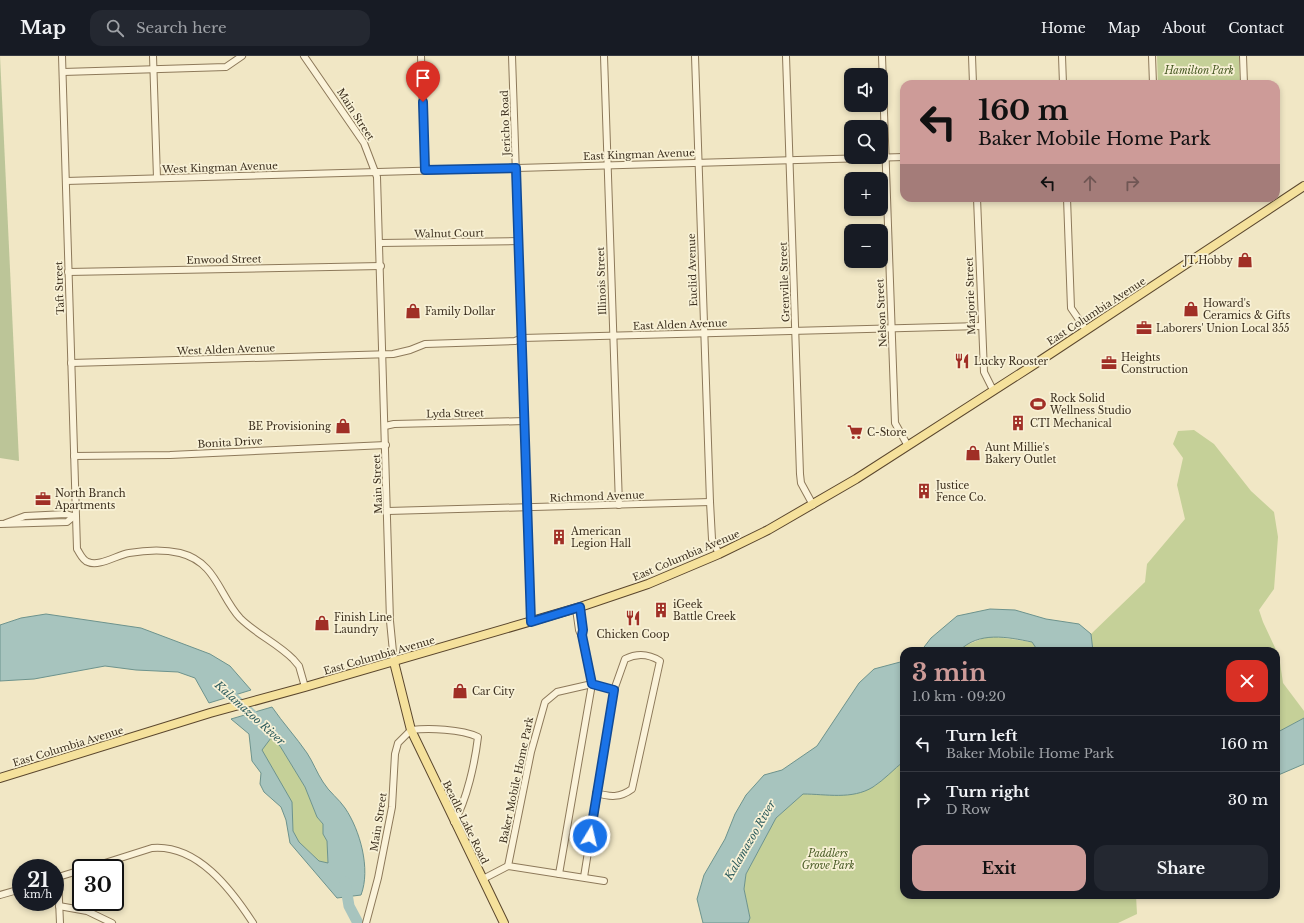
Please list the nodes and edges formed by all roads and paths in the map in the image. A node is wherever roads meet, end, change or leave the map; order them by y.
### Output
1 (62, 56) edge
2 (153, 56) edge
3 (242, 56) edge
4 (304, 56) edge
5 (421, 56) edge
6 (512, 56) edge
7 (604, 56) edge
8 (695, 56) edge
9 (786, 56) edge
10 (882, 56) edge
11 (972, 56) edge
12 (1062, 56) edge
13 (1152, 56) edge
14 (1243, 56) edge
15 (154, 69) junction
16 (63, 72) junction
17 (973, 80) edge
18 (1063, 80) edge
19 (1153, 80) edge
20 (1244, 80) edge
21 (884, 120) edge
22 (900, 157) edge
23 (888, 158) edge
24 (844, 159) edge
25 (789, 161) junction
26 (699, 163) junction
27 (885, 164) edge
28 (607, 166) junction
29 (516, 168) junction
30 (425, 170) junction
31 (376, 172) junction
32 (157, 178) junction
33 (66, 181) junction
34 (1304, 186) edge
35 (977, 202) edge
36 (1067, 202) edge
37 (1280, 202) edge
38 (1280, 202) edge
39 (519, 241) junction
40 (380, 243) junction
41 (381, 266) junction
42 (68, 272) junction
43 (981, 326) junction
44 (891, 328) junction
45 (1086, 330) junction
46 (795, 331) junction
47 (704, 333) junction
48 (613, 336) junction
49 (522, 338) junction
50 (383, 354) junction
51 (71, 363) junction
52 (993, 390) junction
53 (525, 421) junction
54 (385, 426) junction
55 (386, 445) junction
56 (908, 446) junction
57 (74, 456) junction
58 (710, 502) junction
59 (619, 505) junction
60 (812, 505) junction
61 (528, 507) junction
62 (388, 511) junction
63 (75, 518) junction
64 (2, 524) edge
65 (719, 554) junction
66 (578, 608) junction
67 (531, 622) junction
68 (394, 662) junction
69 (592, 684) junction
70 (305, 687) junction
71 (614, 690) junction
72 (410, 730) junction
73 (0, 778) edge
74 (596, 794) junction
75 (454, 822) junction
76 (117, 859) edge
77 (508, 866) junction
78 (559, 874) junction
79 (584, 878) junction
80 (483, 879) junction
81 (604, 881) dead end
82 (12, 892) edge
83 (0, 895) edge
84 (64, 907) edge
85 (59, 911) edge
86 (503, 922) edge
87 (60, 923) edge
88 (112, 923) edge
89 (253, 923) edge
90 (366, 923) edge

1 - 16 street, Taft Street
2 - 15 street
3 - 15 street
4 - 31 street, Main Street
5 - 30 street
6 - 29 street, Jericho Road
7 - 28 street, Illinois Street
8 - 26 street, Euclid Avenue
9 - 25 street, Grenville Street
10 - 21 street, Nelson Street
11 - 17 street
12 - 18 street
13 - 19 street
14 - 20 street
15 - 16 street
15 - 32 street
16 - 33 street, Taft Street
22 - 23 street, East Kingman Avenue
24 - 25 street, East Kingman Avenue
25 - 26 street, East Kingman Avenue
25 - 46 street, Grenville Street
26 - 28 street, East Kingman Avenue
26 - 47 street, Euclid Avenue
27 - 44 street, Nelson Street
28 - 29 street, East Kingman Avenue
28 - 48 street, Illinois Street
29 - 30 street, East Kingman Avenue
29 - 39 street, Jericho Road
30 - 31 street, East Kingman Avenue
31 - 32 street, West Kingman Avenue
31 - 40 street, Main Street
32 - 33 street, West Kingman Avenue
33 - 42 street, Taft Street
34 - 38 main road, East Columbia Avenue
35 - 43 street, Marjorie Street
36 - 45 street
37 - 45 main road, East Columbia Avenue
39 - 40 street, Walnut Court
39 - 49 street, Jericho Road
40 - 41 street, Main Street
41 - 42 street, Enwood Street
41 - 50 street, Main Street
42 - 51 street, Taft Street
43 - 44 street, East Alden Avenue
43 - 52 street, Marjorie Street
44 - 46 street, East Alden Avenue
44 - 56 street, Nelson Street
45 - 52 main road, East Columbia Avenue
46 - 47 street, East Alden Avenue
46 - 60 street, Grenville Street
47 - 48 street, East Alden Avenue
47 - 58 street, Euclid Avenue
48 - 49 street, East Alden Avenue
48 - 59 street, Illinois Street
49 - 50 street, East Alden Avenue
49 - 53 street, Jericho Road
50 - 51 street, West Alden Avenue
50 - 54 street, Main Street
51 - 57 street, Taft Street
52 - 56 main road, East Columbia Avenue
53 - 54 street, Lyda Street
53 - 61 street, Jericho Road
54 - 55 street, Main Street
55 - 57 street, Bonita Drive
55 - 62 street, Main Street
56 - 60 main road, East Columbia Avenue
57 - 63 street, Taft Street
58 - 59 street, Richmond Avenue
58 - 65 street, Euclid Avenue
59 - 61 street, Richmond Avenue
60 - 65 main road, East Columbia Avenue
61 - 62 street, Richmond Avenue
61 - 67 street, Jericho Road
62 - 68 street, Main Street
63 - 64 street
63 - 70 street, Taft Street
65 - 66 main road, East Columbia Avenue
66 - 67 main road, East Columbia Avenue
66 - 69 street
67 - 68 main road, East Columbia Avenue
68 - 70 main road, East Columbia Avenue
68 - 72 main road, Main Street
69 - 71 street, Baker Mobile Home Park
69 - 77 street, Baker Mobile Home Park
69 - 78 street
70 - 73 main road, East Columbia Avenue
71 - 74 street
71 - 74 street
72 - 75 main road, Beadle Lake Road
72 - 75 street
72 - 90 street, Main Street
74 - 79 street
75 - 80 main road, Beadle Lake Road
76 - 89 street
77 - 78 street
77 - 80 street
78 - 79 street
79 - 81 street
80 - 86 main road, Beadle Lake Road
82 - 83 street
84 - 88 street
85 - 87 street

